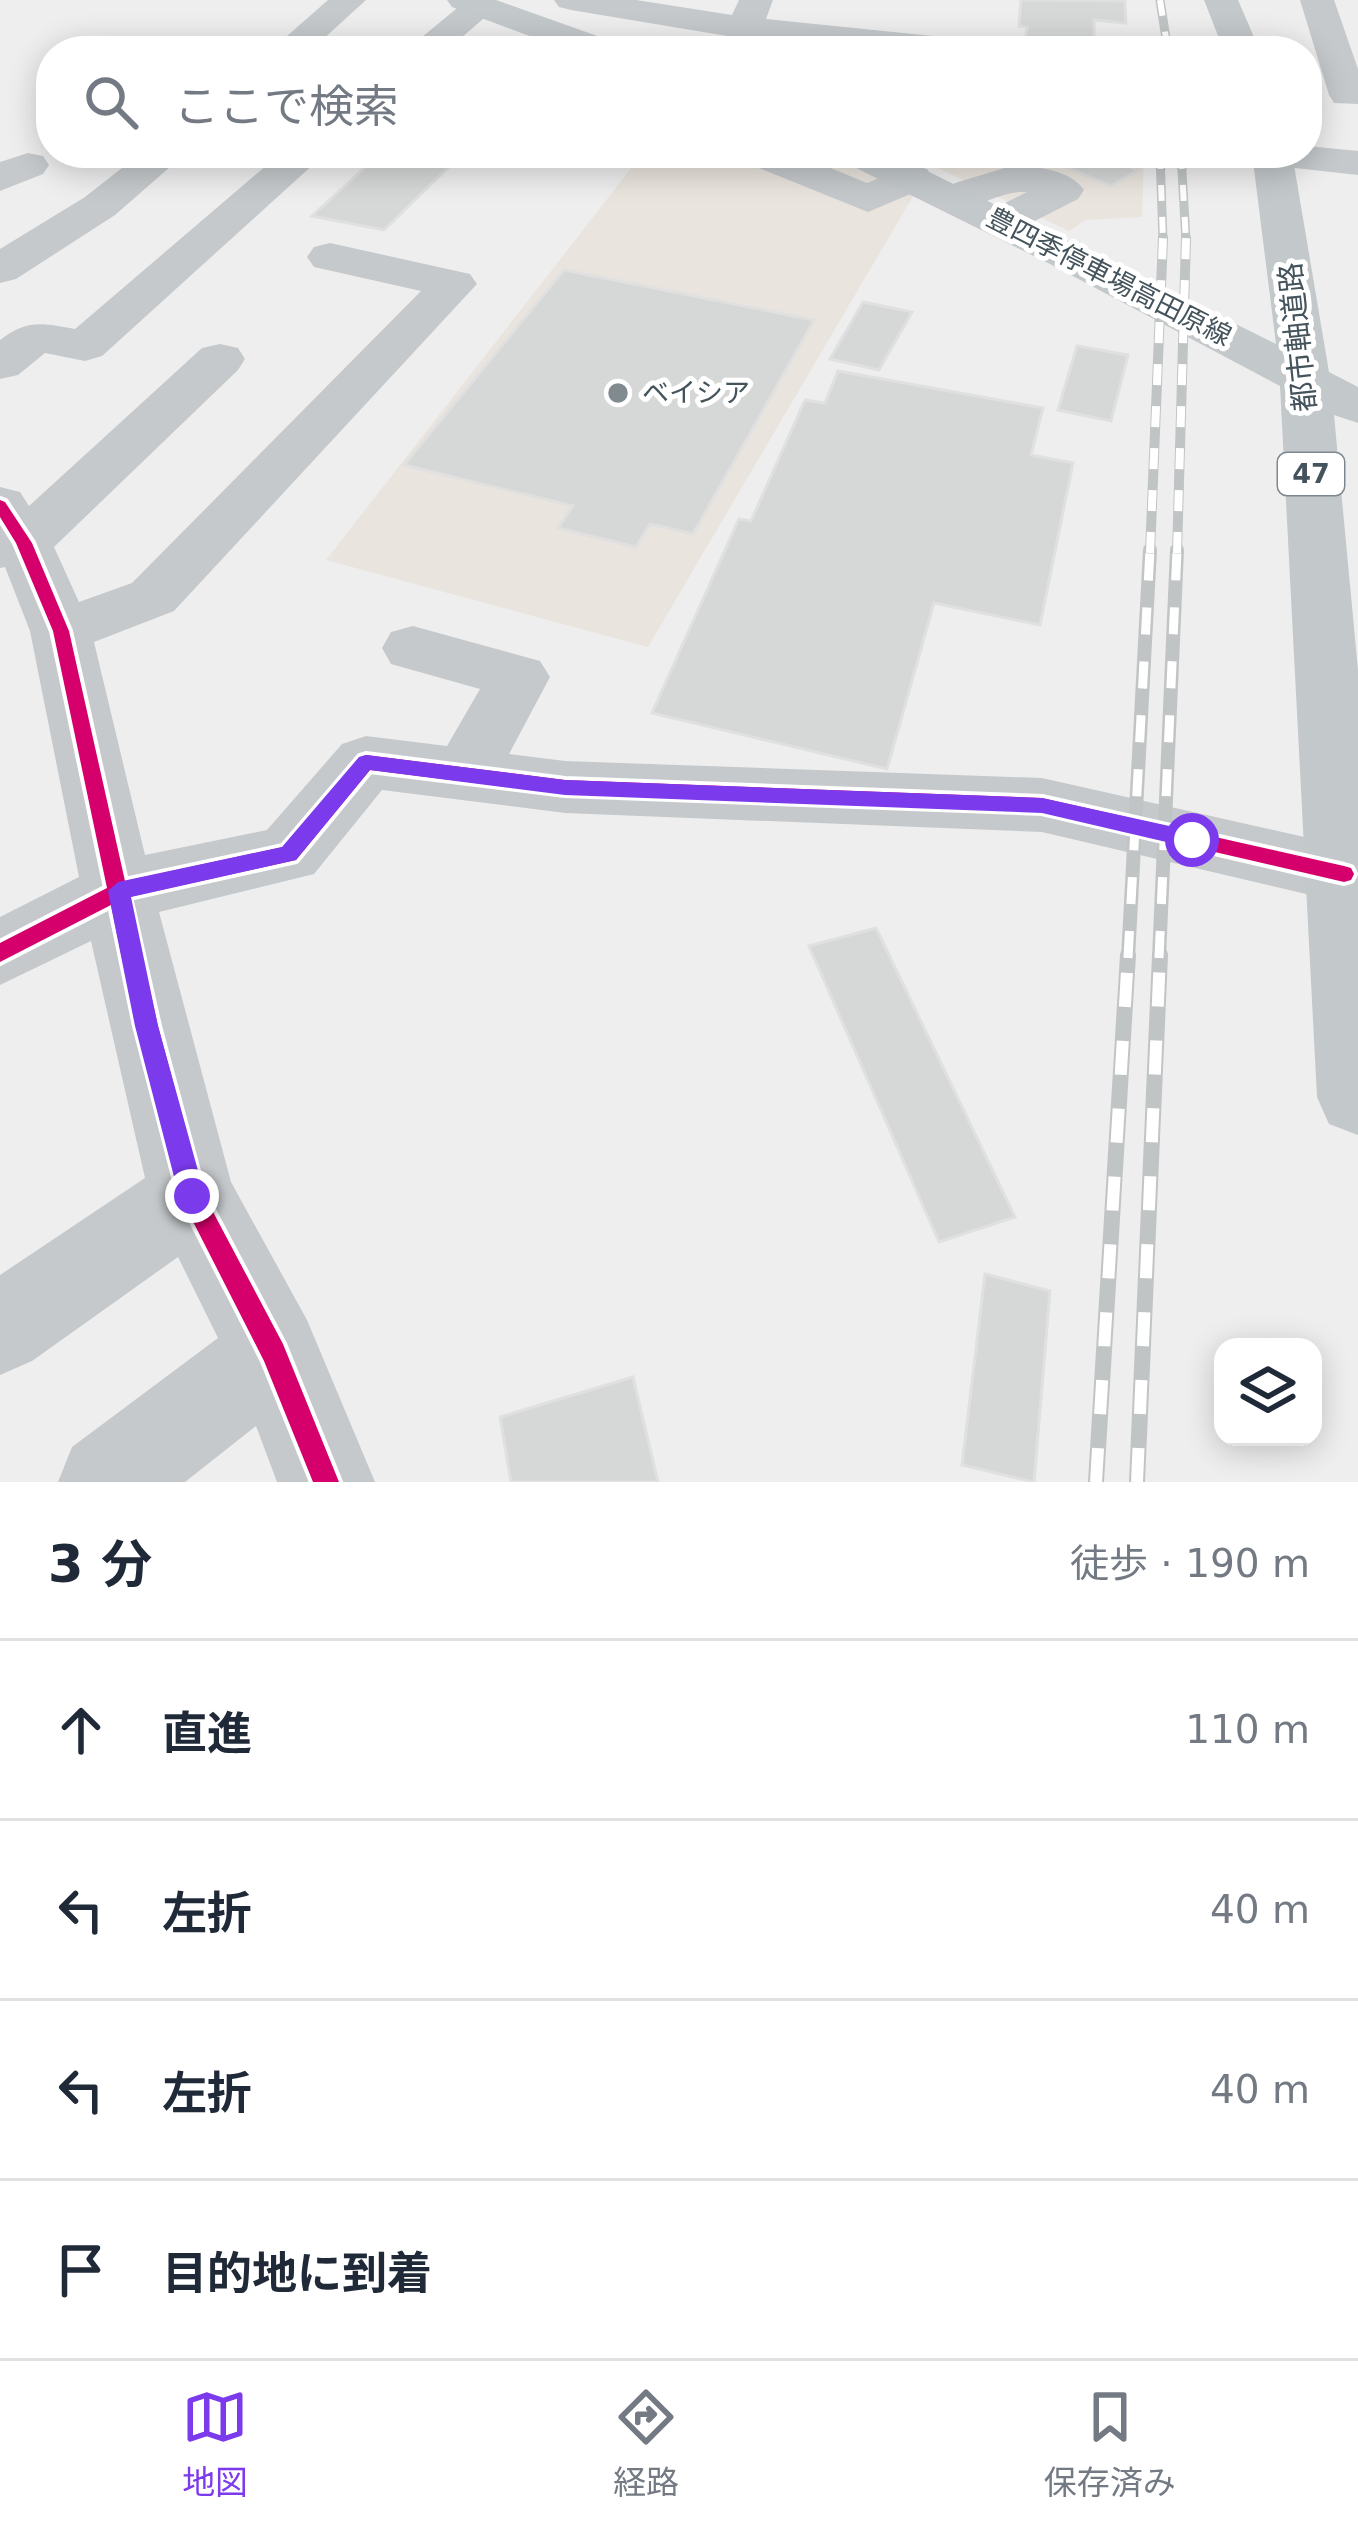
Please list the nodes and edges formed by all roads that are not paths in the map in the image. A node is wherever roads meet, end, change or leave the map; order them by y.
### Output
1 (349, 0) edge
2 (571, 0) edge
3 (860, 0) edge
4 (1221, 0) edge
5 (1317, 0) edge
6 (1328, 0) edge
7 (472, 3) edge
8 (1358, 3) edge
9 (660, 8) edge
10 (750, 14) edge
11 (306, 36) edge
12 (438, 36) edge
13 (563, 36) edge
14 (839, 36) edge
15 (852, 36) edge
16 (1236, 36) edge
17 (1322, 90) edge
18 (1353, 95) edge
19 (1322, 159) edge
20 (1358, 163) edge
21 (147, 168) edge
22 (289, 168) edge
23 (793, 168) edge
24 (890, 168) edge
25 (1275, 168) edge
26 (912, 178) junction
27 (955, 199) junction
28 (1000, 222) junction
29 (330, 256) dead end
30 (0, 269) edge
31 (220, 359) dead end
32 (0, 364) edge
33 (1331, 393) edge
34 (8, 532) edge
35 (61, 631) junction
36 (413, 648) dead end
37 (464, 776) junction
38 (1344, 874) junction
39 (118, 891) junction
40 (0, 953) edge
41 (1358, 1097) edge
42 (192, 1196) junction
43 (0, 1328) edge
44 (274, 1353) junction
45 (106, 1482) edge
46 (326, 1482) edge

1 - 11 street
2 - 9 street
3 - 15 street
4 - 16 main road
5 - 18 street
6 - 8 street
7 - 12 street
7 - 13 main road
9 - 10 street
10 - 14 street
17 - 18 street
19 - 20 street
21 - 30 street
22 - 32 street
23 - 26 street
24 - 26 main road, 豊四季停車場高田原線
25 - 33 main road, 都市軸道路 / 47
26 - 27 main road, 豊四季停車場高田原線
27 - 28 main road, 豊四季停車場高田原線
27 - 28 street
28 - 33 main road, 豊四季停車場高田原線
29 - 35 street
31 - 34 street
33 - 38 main road, 都市軸道路 / 47
34 - 35 street
35 - 39 street
36 - 37 street
37 - 38 street
37 - 39 street
38 - 41 main road, 都市軸道路 / 47
39 - 40 street
39 - 42 street
42 - 43 street
42 - 44 street
44 - 45 street
44 - 46 street

